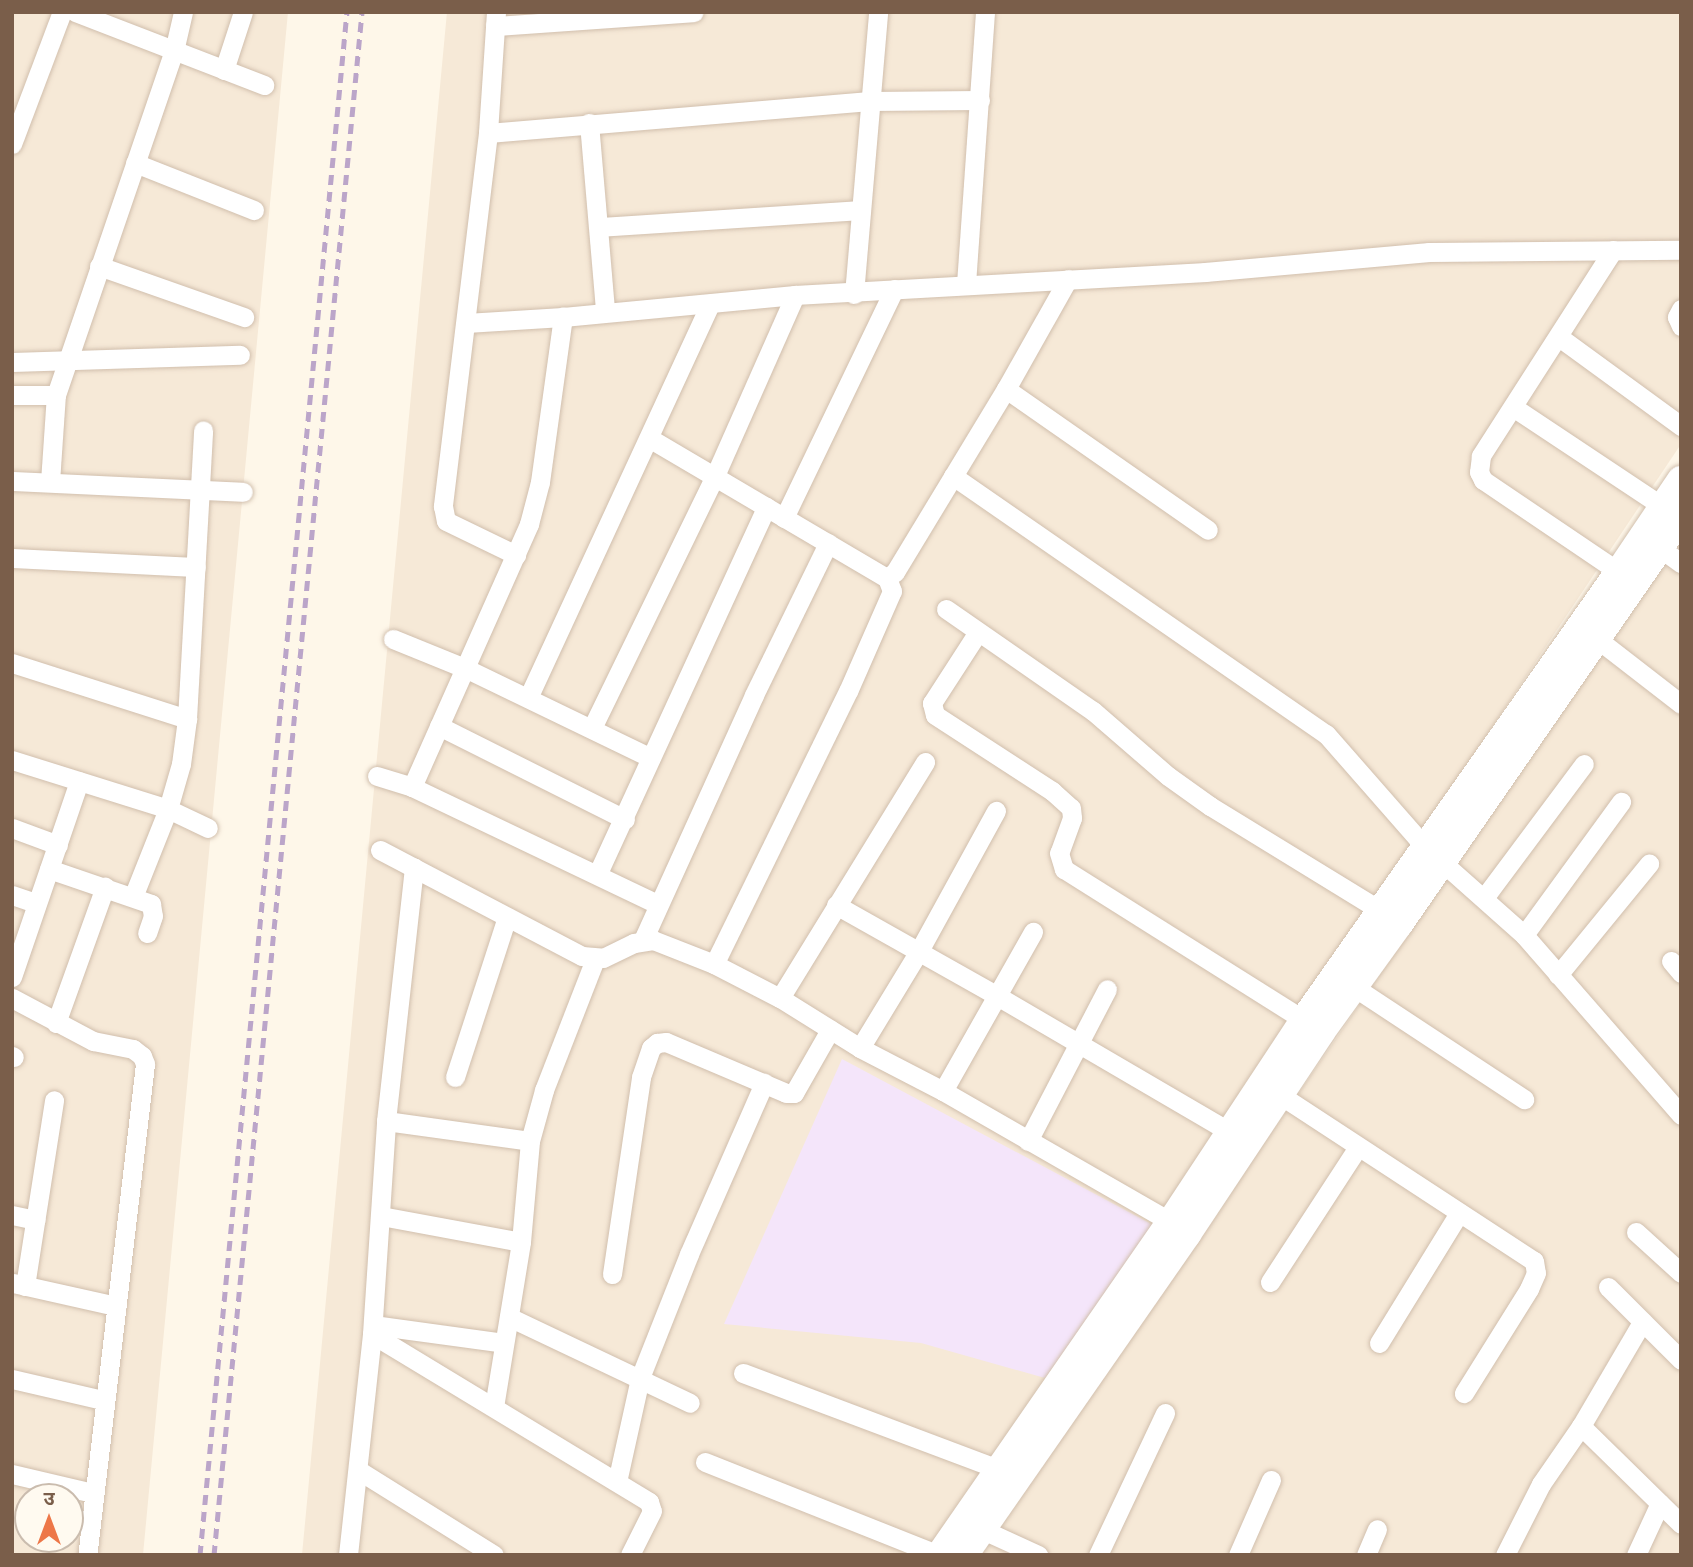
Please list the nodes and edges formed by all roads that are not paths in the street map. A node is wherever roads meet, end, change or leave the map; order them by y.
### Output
1 (62, 12) edge
2 (75, 12) edge
3 (183, 12) edge
4 (243, 12) edge
5 (694, 12) edge
6 (878, 12) edge
7 (985, 12) edge
8 (496, 19) edge
9 (174, 51) junction
10 (224, 70) junction
11 (264, 85) dead end
12 (870, 100) junction
13 (980, 100) junction
14 (589, 123) junction
15 (488, 133) junction
16 (12, 144) edge
17 (135, 163) junction
18 (254, 210) dead end
19 (859, 210) junction
20 (599, 227) junction
21 (1613, 250) junction
22 (1681, 250) edge
23 (99, 267) junction
24 (1068, 279) junction
25 (966, 284) junction
26 (894, 289) junction
27 (854, 293) junction
28 (795, 295) junction
29 (710, 305) junction
30 (1681, 309) edge
31 (605, 311) junction
32 (244, 317) dead end
33 (563, 317) junction
34 (466, 323) junction
35 (1681, 326) edge
36 (1559, 337) junction
37 (240, 355) dead end
38 (68, 360) junction
39 (12, 362) edge
40 (1006, 389) junction
41 (56, 394) junction
42 (12, 395) edge
43 (1513, 407) junction
44 (1681, 426) edge
45 (203, 430) dead end
46 (649, 438) junction
47 (953, 476) junction
48 (714, 478) junction
49 (1681, 480) edge
50 (12, 481) edge
51 (51, 482) junction
52 (201, 488) junction
53 (243, 492) dead end
54 (766, 507) junction
55 (1671, 511) edge
56 (784, 518) junction
57 (1208, 530) dead end
58 (828, 543) junction
59 (516, 555) junction
60 (1670, 555) edge
61 (12, 558) edge
62 (196, 567) junction
63 (1619, 572) junction
64 (887, 578) junction
65 (946, 609) dead end
66 (978, 632) junction
67 (1596, 638) junction
68 (393, 639) dead end
69 (12, 663) edge
70 (467, 669) junction
71 (527, 698) junction
72 (1681, 704) edge
73 (187, 719) junction
74 (439, 726) junction
75 (592, 728) junction
76 (651, 758) junction
77 (12, 760) edge
78 (925, 762) dead end
79 (1584, 764) dead end
80 (377, 775) dead end
81 (79, 781) junction
82 (412, 787) junction
83 (1621, 802) dead end
84 (168, 809) junction
85 (996, 811) dead end
86 (625, 819) junction
87 (12, 828) edge
88 (208, 828) dead end
89 (58, 845) junction
90 (380, 850) dead end
91 (1433, 854) junction
92 (1649, 864) dead end
93 (414, 868) junction
94 (49, 869) junction
95 (598, 873) junction
96 (105, 887) junction
97 (12, 895) edge
98 (132, 897) junction
99 (1484, 898) junction
100 (36, 903) junction
101 (657, 904) junction
102 (836, 905) junction
103 (1383, 912) junction
104 (507, 917) junction
105 (1033, 932) dead end
106 (147, 933) dead end
107 (1524, 935) junction
108 (643, 940) junction
109 (919, 951) junction
110 (595, 959) junction
111 (714, 964) junction
112 (1558, 975) junction
113 (12, 978) edge
114 (1354, 987) junction
115 (1107, 989) dead end
116 (999, 997) junction
117 (12, 998) edge
118 (780, 999) junction
119 (1304, 1020) junction
120 (56, 1023) junction
121 (830, 1030) junction
122 (1077, 1045) junction
123 (860, 1048) junction
124 (455, 1077) dead end
125 (764, 1083) junction
126 (1271, 1088) junction
127 (943, 1091) junction
128 (1524, 1099) dead end
129 (54, 1100) dead end
130 (1681, 1115) edge
131 (387, 1121) junction
132 (1230, 1132) junction
133 (530, 1140) junction
134 (1028, 1140) junction
135 (1358, 1147) junction
136 (1459, 1213) junction
137 (12, 1215) edge
138 (381, 1216) junction
139 (35, 1220) junction
140 (1171, 1222) junction
141 (1636, 1232) dead end
142 (521, 1242) junction
143 (1681, 1273) edge
144 (611, 1274) dead end
145 (1270, 1282) dead end
146 (19, 1284) edge
147 (1608, 1287) dead end
148 (116, 1306) junction
149 (509, 1317) junction
150 (1642, 1322) junction
151 (372, 1329) junction
152 (504, 1343) junction
153 (1379, 1343) dead end
154 (1681, 1360) edge
155 (743, 1373) dead end
156 (640, 1378) junction
157 (12, 1379) edge
158 (1464, 1394) dead end
159 (103, 1399) junction
160 (690, 1403) dead end
161 (494, 1408) junction
162 (1165, 1413) dead end
163 (1581, 1426) junction
164 (705, 1462) dead end
165 (999, 1469) junction
166 (358, 1470) junction
167 (12, 1474) edge
168 (1271, 1480) dead end
169 (617, 1482) junction
170 (93, 1493) junction
171 (1660, 1503) junction
172 (1681, 1524) edge
173 (981, 1529) junction
174 (1377, 1529) dead end
175 (87, 1555) edge
176 (348, 1555) edge
177 (494, 1555) edge
178 (630, 1555) edge
179 (939, 1555) edge
180 (964, 1555) edge
181 (1038, 1555) edge
182 (1098, 1555) edge
183 (1238, 1555) edge
184 (1366, 1555) edge
185 (1505, 1555) edge
186 (1636, 1555) edge

1 - 16 street
2 - 9 street
3 - 9 street
4 - 10 street
5 - 8 street
6 - 12 street
7 - 13 street
8 - 15 street
9 - 10 street
9 - 17 street
10 - 11 street
12 - 13 street
12 - 14 street
12 - 19 street
13 - 25 street
14 - 15 street
14 - 20 street
15 - 34 street
17 - 18 street
17 - 23 street
19 - 20 street
19 - 27 street
20 - 31 street
21 - 22 street
21 - 24 street
21 - 36 street
23 - 32 street
23 - 38 street
24 - 25 street
24 - 40 street
25 - 26 street
26 - 27 street
26 - 56 street
27 - 28 street
28 - 29 street
28 - 48 street
29 - 31 street
29 - 46 street
30 - 35 street
31 - 33 street
33 - 34 street
33 - 59 street
34 - 59 street
36 - 43 street
36 - 44 street
37 - 38 street
38 - 39 street
38 - 41 street
40 - 47 street
40 - 57 street
41 - 42 street
41 - 51 street
43 - 55 street
43 - 63 street
45 - 52 street
46 - 48 street
46 - 71 street
47 - 64 street
47 - 91 street
48 - 54 street
48 - 75 street
49 - 55 main road
50 - 51 street
51 - 52 street
52 - 53 street
52 - 62 street
54 - 56 street
54 - 76 street
55 - 60 main road
55 - 63 main road
56 - 58 street
58 - 64 street
58 - 101 street
59 - 70 street
60 - 67 main road
61 - 62 street
62 - 73 street
63 - 91 main road
64 - 111 street
65 - 66 street
66 - 103 street
66 - 119 street
67 - 72 street
67 - 91 main road
68 - 70 street
69 - 73 street
70 - 71 street
70 - 74 street
71 - 75 street
73 - 84 street
74 - 82 street
74 - 86 street
75 - 76 street
76 - 86 street
77 - 81 street
78 - 102 street
79 - 99 street
80 - 82 street
81 - 84 street
81 - 89 street
82 - 95 street
83 - 107 street
84 - 88 street
84 - 98 street
85 - 109 street
86 - 95 street
87 - 89 street
89 - 94 street
90 - 93 street
91 - 99 street
91 - 103 main road
91 - 114 main road
92 - 112 street
93 - 104 street
93 - 131 street
94 - 96 street
94 - 100 street
95 - 101 street
96 - 98 street
96 - 120 street
97 - 100 street
98 - 106 street
99 - 107 street
100 - 113 street
101 - 108 street
102 - 109 street
102 - 118 street
103 - 119 main road
104 - 110 street
104 - 124 street
105 - 116 street
107 - 112 street
108 - 110 street
108 - 111 street
109 - 116 street
109 - 123 street
110 - 133 street
111 - 118 street
112 - 130 street
114 - 126 main road
114 - 128 street
115 - 122 street
116 - 122 street
116 - 127 street
117 - 120 street
118 - 121 street
119 - 126 main road
120 - 148 street
121 - 123 street
121 - 125 street
122 - 132 street
122 - 134 street
123 - 127 street
125 - 144 street
125 - 156 street
126 - 132 main road
126 - 135 street
126 - 173 main road
127 - 134 street
129 - 139 street
131 - 133 street
131 - 138 street
132 - 140 main road
133 - 142 street
134 - 140 street
135 - 136 street
135 - 145 street
136 - 153 street
136 - 158 street
137 - 139 street
138 - 142 street
138 - 151 street
139 - 146 street
140 - 165 main road
141 - 143 street
142 - 149 street
146 - 148 street
147 - 150 street
148 - 159 street
149 - 152 street
149 - 156 street
150 - 154 street
150 - 163 street
151 - 152 street
151 - 161 street
151 - 166 street
152 - 161 street
155 - 165 street
156 - 160 street
156 - 169 street
157 - 159 street
159 - 170 street
161 - 169 street
162 - 182 street
163 - 171 street
163 - 185 street
164 - 179 street
165 - 179 main road
166 - 176 street
166 - 177 street
167 - 170 street
168 - 183 street
169 - 178 street
170 - 175 street
171 - 172 street
171 - 186 street
173 - 180 main road
173 - 181 street
174 - 184 street

